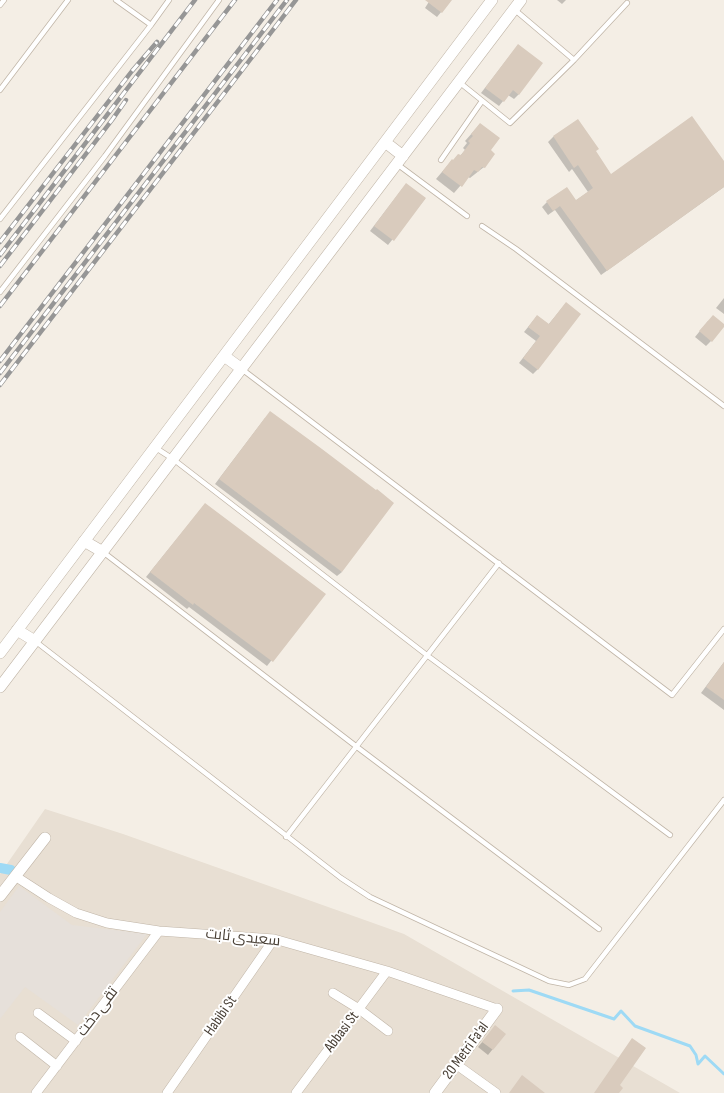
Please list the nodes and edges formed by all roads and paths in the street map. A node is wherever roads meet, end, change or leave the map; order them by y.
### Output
1 (4, 0) edge
2 (68, 0) edge
3 (116, 0) edge
4 (170, 0) edge
5 (219, 0) edge
6 (492, 0) edge
7 (521, 0) edge
8 (628, 3) dead end
9 (0, 5) edge
10 (514, 9) junction
11 (151, 25) junction
12 (574, 60) junction
13 (459, 82) junction
14 (0, 90) edge
15 (482, 101) junction
16 (385, 142) junction
17 (400, 160) junction
18 (441, 160) dead end
19 (468, 216) dead end
20 (0, 219) edge
21 (482, 226) dead end
22 (0, 292) edge
23 (224, 356) junction
24 (242, 369) junction
25 (724, 406) edge
26 (155, 448) junction
27 (173, 459) junction
28 (84, 541) junction
29 (103, 552) junction
30 (499, 564) junction
31 (724, 629) edge
32 (18, 630) junction
33 (35, 641) junction
34 (0, 653) edge
35 (428, 656) junction
36 (0, 687) edge
37 (357, 747) junction
38 (724, 800) edge
39 (670, 835) dead end
40 (286, 836) junction
41 (45, 838) dead end
42 (15, 876) junction
43 (0, 896) edge
44 (599, 929) dead end
45 (160, 931) junction
46 (274, 939) junction
47 (387, 971) junction
48 (333, 993) dead end
49 (359, 1009) junction
50 (497, 1009) joint
51 (38, 1013) dead end
52 (388, 1031) dead end
53 (20, 1037) dead end
54 (76, 1041) junction
55 (457, 1065) junction
56 (57, 1066) junction
57 (36, 1093) edge
58 (167, 1093) edge
59 (296, 1093) edge
60 (435, 1093) edge
61 (496, 1093) edge

1 - 9 lane
2 - 14 lane
3 - 11 lane
4 - 11 lane
5 - 22 lane
6 - 16 street
7 - 10 street
8 - 12 lane
10 - 12 lane
10 - 13 street
11 - 20 lane
12 - 15 lane
13 - 15 lane
13 - 17 street
15 - 18 lane
16 - 17 street
16 - 23 street
17 - 19 lane
17 - 24 street
21 - 25 lane
23 - 24 street
23 - 26 street
24 - 27 street
24 - 30 lane
26 - 27 lane
26 - 28 street
27 - 29 street
27 - 35 lane
28 - 29 street
28 - 32 street
29 - 33 street
29 - 37 lane
30 - 31 lane
30 - 35 lane
32 - 33 street
32 - 34 street
33 - 36 street
33 - 40 lane
35 - 37 lane
35 - 39 lane
37 - 40 lane
37 - 44 lane
38 - 40 lane
41 - 42 street
42 - 43 street
42 - 45 street, سعیدی ثابت
45 - 46 street, سعیدی ثابت
45 - 54 street, تقی دخت
46 - 47 street, سعیدی ثابت
46 - 58 street, Habibi St
47 - 49 street, Abbasi St
47 - 50 street, سعیدی ثابت
48 - 49 street
49 - 52 street
49 - 59 street, Abbasi St
50 - 55 street, 20 Metri Fa'al
51 - 54 street
53 - 56 street
54 - 56 street, تقی دخت
55 - 60 street, 20 Metri Fa'al
55 - 61 street
56 - 57 street, تقی دخت

